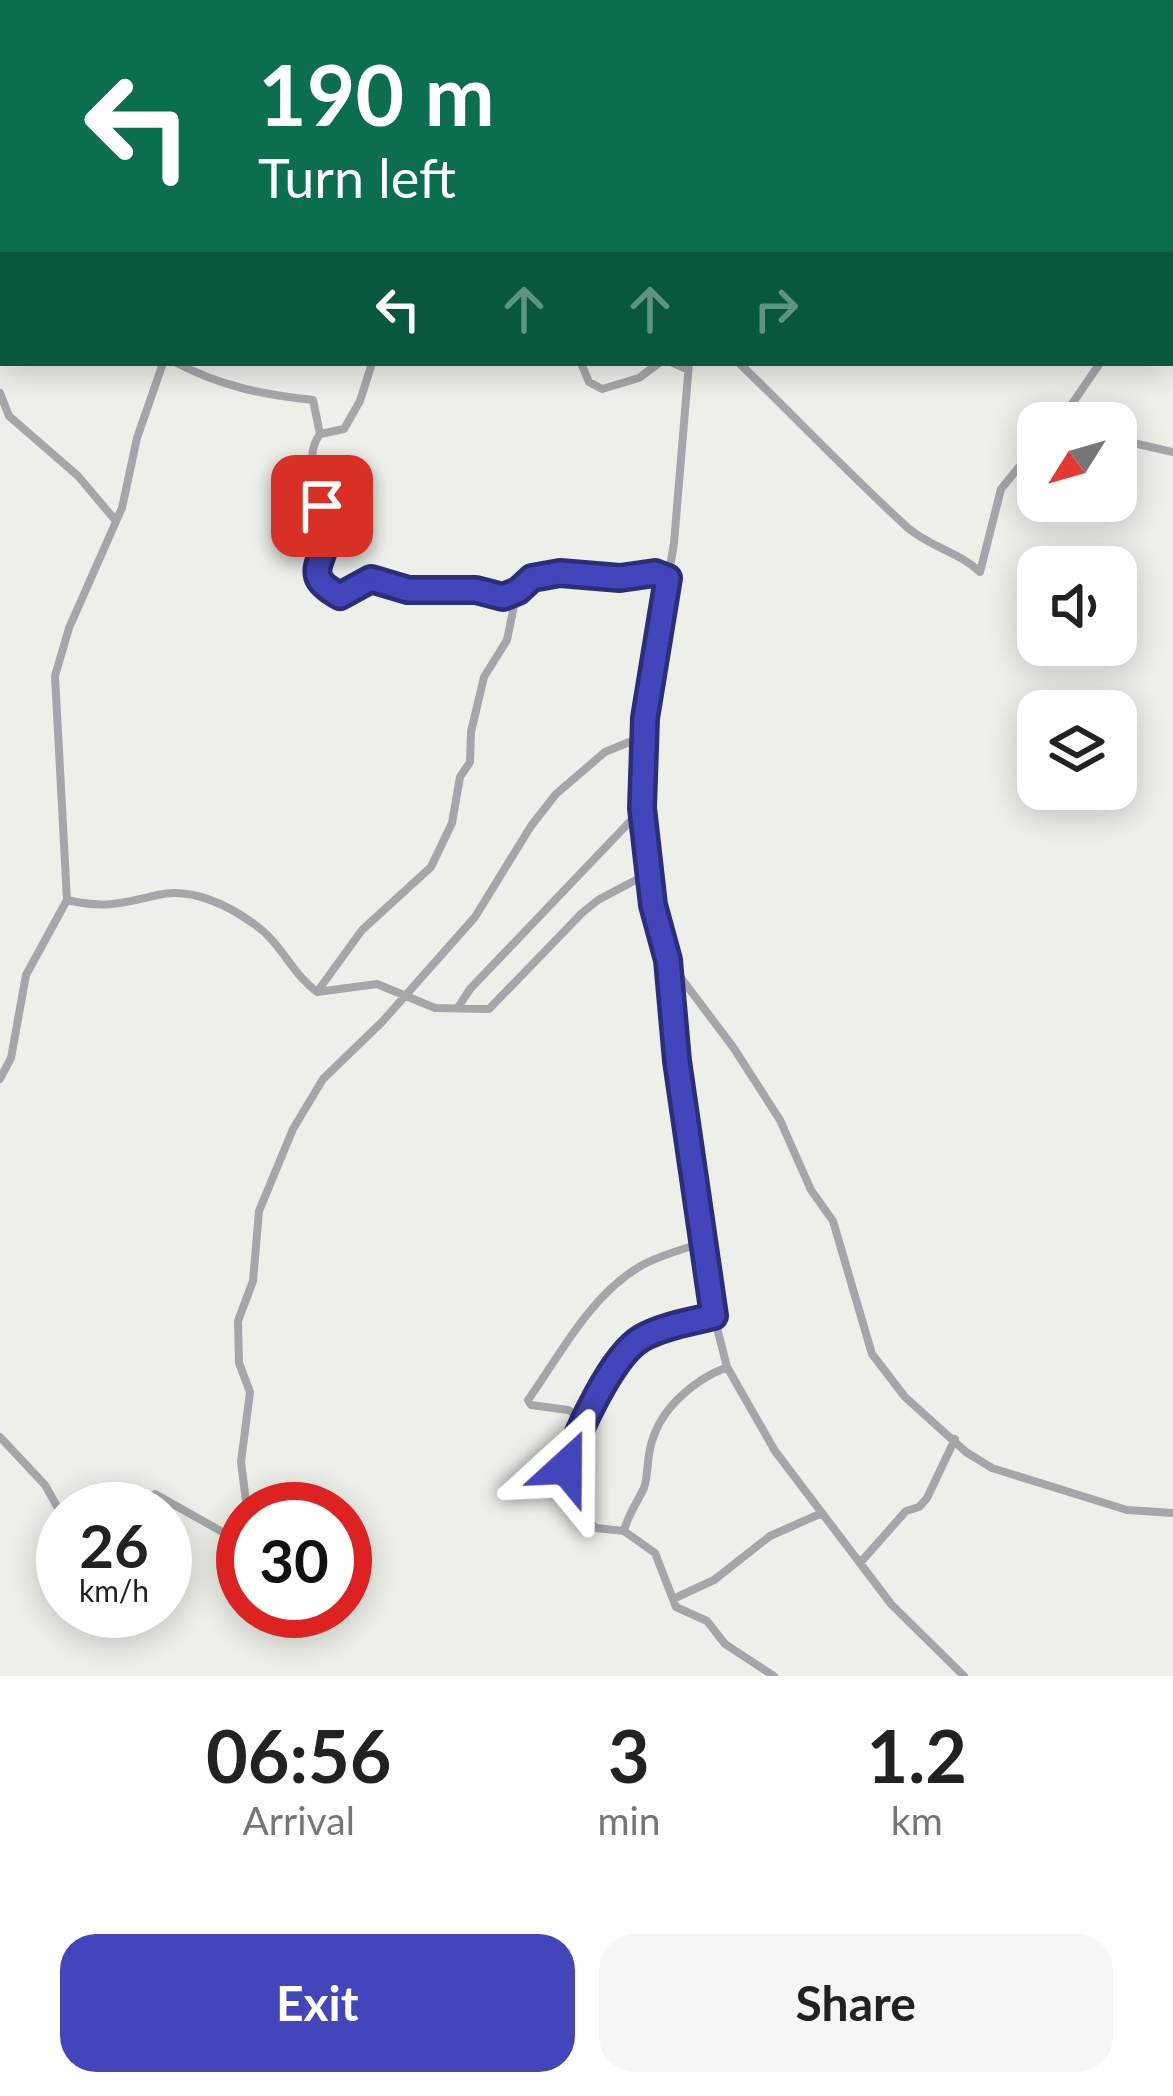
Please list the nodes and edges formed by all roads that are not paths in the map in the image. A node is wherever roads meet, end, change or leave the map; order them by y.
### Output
1 (162, 366) edge
2 (183, 366) edge
3 (371, 366) edge
4 (582, 366) edge
5 (655, 366) edge
6 (688, 366) edge
7 (742, 366) edge
8 (1098, 366) edge
9 (0, 393) edge
10 (1075, 402) edge
11 (320, 434) junction
12 (1137, 444) edge
13 (1173, 452) edge
14 (1017, 470) edge
15 (117, 522) junction
16 (668, 578) junction
17 (518, 591) junction
18 (644, 736) junction
19 (642, 808) junction
20 (649, 873) junction
21 (67, 900) junction
22 (668, 960) junction
23 (317, 992) junction
24 (403, 997) junction
25 (458, 1007) junction
26 (0, 1079) edge
27 (702, 1243) junction
28 (714, 1316) junction
29 (727, 1367) junction
30 (586, 1419) junction
31 (0, 1437) edge
32 (956, 1439) junction
33 (43, 1482) edge
34 (244, 1482) edge
35 (822, 1513) junction
36 (1173, 1514) edge
37 (624, 1531) junction
38 (860, 1563) junction
39 (673, 1599) junction
40 (774, 1676) edge
41 (964, 1676) edge

1 - 15 street
2 - 11 street
3 - 11 street
4 - 5 street
6 - 16 street
7 - 14 street
8 - 10 street
9 - 15 street
11 - 17 street
12 - 13 street
15 - 21 street
16 - 17 street
16 - 18 street
17 - 23 street
18 - 19 street
18 - 24 street
19 - 20 street
19 - 25 street
20 - 22 street
20 - 25 street
21 - 23 street
21 - 26 street
22 - 27 street
22 - 32 street
23 - 24 street
24 - 25 street
24 - 34 street
27 - 28 street
27 - 30 street
28 - 29 street
28 - 30 street
29 - 35 street
29 - 37 street
30 - 37 street
31 - 33 street
32 - 36 street
32 - 38 street
35 - 38 street
35 - 39 street
37 - 39 street
38 - 41 street
39 - 40 street

